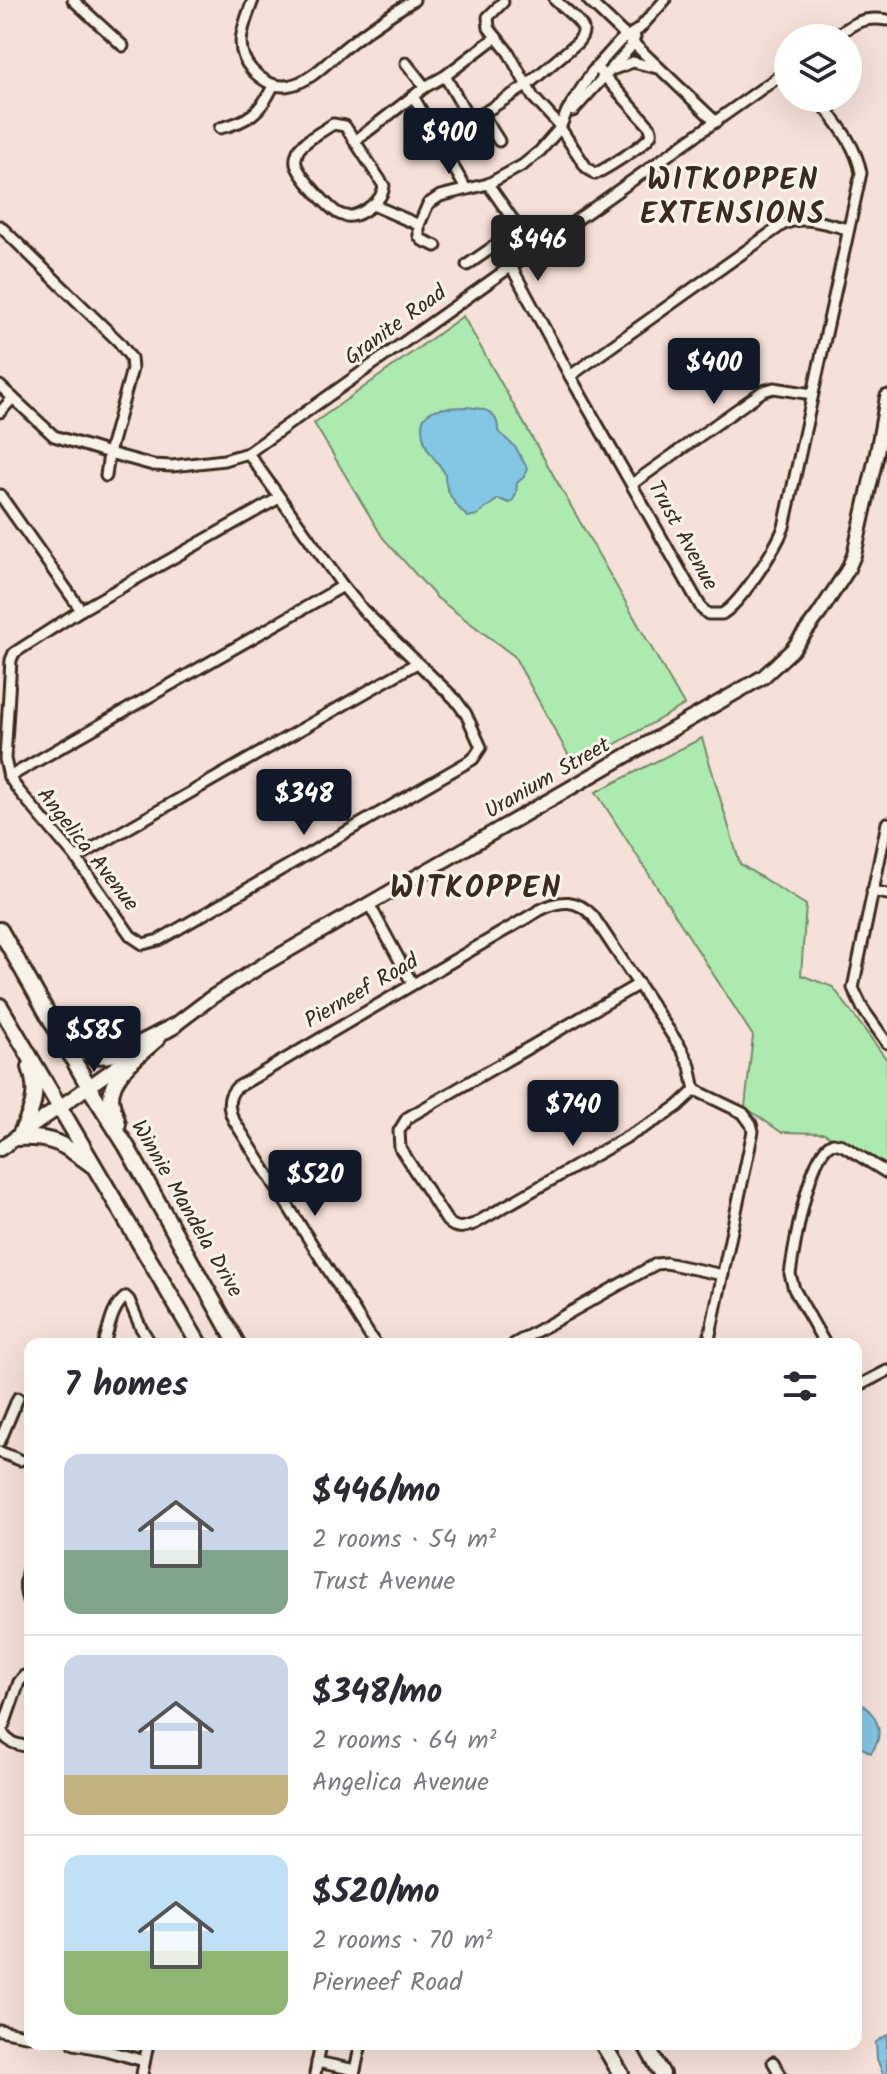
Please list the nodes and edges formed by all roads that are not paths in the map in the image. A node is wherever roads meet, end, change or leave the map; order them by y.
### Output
1 (73, 0) edge
2 (253, 0) edge
3 (414, 0) edge
4 (555, 0) edge
5 (588, 0) edge
6 (665, 0) edge
7 (503, 2) dead end
8 (887, 20) edge
9 (853, 24) edge
10 (496, 37) junction
11 (629, 39) junction
12 (123, 46) dead end
13 (406, 63) dead end
14 (596, 67) junction
15 (660, 69) junction
16 (607, 74) junction
17 (445, 76) junction
18 (774, 80) edge
19 (273, 86) junction
20 (526, 86) junction
21 (425, 87) junction
22 (413, 96) junction
23 (828, 112) edge
24 (482, 114) junction
25 (470, 120) junction
26 (716, 122) junction
27 (562, 123) junction
28 (220, 128) dead end
29 (438, 139) junction
30 (355, 141) junction
31 (499, 141) dead end
32 (488, 184) junction
33 (466, 189) junction
34 (373, 205) junction
35 (419, 225) junction
36 (0, 226) edge
37 (848, 229) junction
38 (436, 246) dead end
39 (467, 265) dead end
40 (511, 266) junction
41 (570, 376) junction
42 (0, 386) edge
43 (812, 394) junction
44 (13, 398) junction
45 (886, 404) edge
46 (0, 412) edge
47 (887, 436) edge
48 (109, 453) junction
49 (248, 453) junction
50 (877, 453) junction
51 (106, 476) dead end
52 (632, 484) junction
53 (0, 495) edge
54 (279, 498) junction
55 (343, 586) junction
56 (81, 610) junction
57 (417, 663) junction
58 (9, 777) junction
59 (887, 823) edge
60 (76, 858) junction
61 (882, 871) edge
62 (872, 891) junction
63 (887, 894) edge
64 (369, 904) junction
65 (0, 930) edge
66 (412, 983) junction
67 (639, 984) junction
68 (41, 1000) junction
69 (0, 1006) edge
70 (174, 1026) junction
71 (15, 1032) junction
72 (160, 1036) junction
73 (887, 1043) edge
74 (89, 1087) junction
75 (695, 1090) junction
76 (60, 1107) junction
77 (18, 1136) junction
78 (127, 1147) junction
79 (0, 1149) edge
80 (96, 1167) junction
81 (887, 1173) edge
82 (723, 1275) junction
83 (106, 1338) edge
84 (147, 1338) edge
85 (196, 1338) edge
86 (234, 1338) edge
87 (371, 1338) edge
88 (525, 1338) edge
89 (709, 1338) edge
90 (822, 1338) edge
91 (887, 1371) edge
92 (862, 1384) edge
93 (18, 1398) dead end
94 (0, 1441) edge
95 (0, 1452) edge
96 (20, 1460) dead end
97 (24, 1676) edge
98 (24, 1745) edge
99 (0, 2030) edge
100 (24, 2035) edge
101 (114, 2050) edge
102 (147, 2050) edge
103 (320, 2050) edge
104 (360, 2050) edge
105 (607, 2050) edge
106 (648, 2050) edge
107 (144, 2061) junction
108 (317, 2062) junction
109 (773, 2062) dead end
110 (355, 2072) edge
111 (142, 2074) edge
112 (315, 2074) edge
113 (621, 2074) edge
114 (662, 2074) edge
115 (780, 2074) edge

1 - 12 street
2 - 19 street
3 - 19 street
4 - 20 street
5 - 11 street
6 - 11 street
7 - 10 street
8 - 9 street
10 - 17 street
10 - 20 street
11 - 14 street
11 - 15 street
11 - 16 street
13 - 21 street
14 - 16 street
14 - 27 street
15 - 16 street
15 - 26 street
16 - 27 street
16 - 27 street
17 - 21 street
17 - 25 street
18 - 26 street, Granite Road
19 - 28 street
20 - 24 street
20 - 27 street
21 - 22 street
22 - 29 street
22 - 30 street
23 - 37 street, Trust Avenue
24 - 25 street
24 - 31 street
25 - 29 street
26 - 40 street, Granite Road
27 - 32 street
29 - 33 street
30 - 34 street
30 - 34 street
32 - 33 street
32 - 39 street
33 - 35 street
34 - 35 street
35 - 38 street
36 - 48 street
37 - 41 street
37 - 43 street, Trust Avenue
40 - 41 street, Trust Avenue
40 - 49 street, Granite Road
41 - 52 street, Trust Avenue
42 - 44 street, Granite Road
43 - 52 street
43 - 52 street, Trust Avenue
44 - 46 street
44 - 48 street, Granite Road
45 - 50 street, Uranium Street
47 - 50 street
48 - 49 street, Granite Road
48 - 51 street
49 - 54 street, Angelica Avenue
50 - 64 street, Uranium Street
53 - 56 street
54 - 55 street, Angelica Avenue
54 - 56 street, Angelica Avenue
55 - 57 street, Angelica Avenue
55 - 58 street
56 - 58 street, Angelica Avenue
57 - 60 street
57 - 60 street, Angelica Avenue
58 - 60 street, Angelica Avenue
59 - 61 street
61 - 62 street
62 - 63 street
62 - 73 street
64 - 66 street
64 - 70 street, Uranium Street
65 - 68 main road, Winnie Mandela Drive
66 - 67 street, Pierneef Road
66 - 87 street, Pierneef Road
67 - 75 street, Pierneef Road
67 - 75 street
68 - 70 main road
68 - 74 main road, Winnie Mandela Drive
69 - 71 main road
70 - 72 street, Uranium Street
71 - 76 main road
71 - 77 main road
72 - 74 street, Uranium Street
72 - 78 main road
74 - 76 street, Uranium Street
74 - 78 main road, Winnie Mandela Drive
75 - 82 street
76 - 77 street, Uranium Street
76 - 80 main road
77 - 79 street, Uranium Street
77 - 80 main road
78 - 86 main road, Winnie Mandela Drive
80 - 85 main road
81 - 90 street
82 - 88 street
82 - 89 street
83 - 84 street
91 - 92 street
93 - 94 street
95 - 96 street
97 - 98 street
99 - 100 street
101 - 107 street
102 - 107 street
103 - 108 street
104 - 110 street
105 - 113 main road
106 - 114 main road
107 - 111 street
108 - 110 street
108 - 112 street
109 - 115 street

